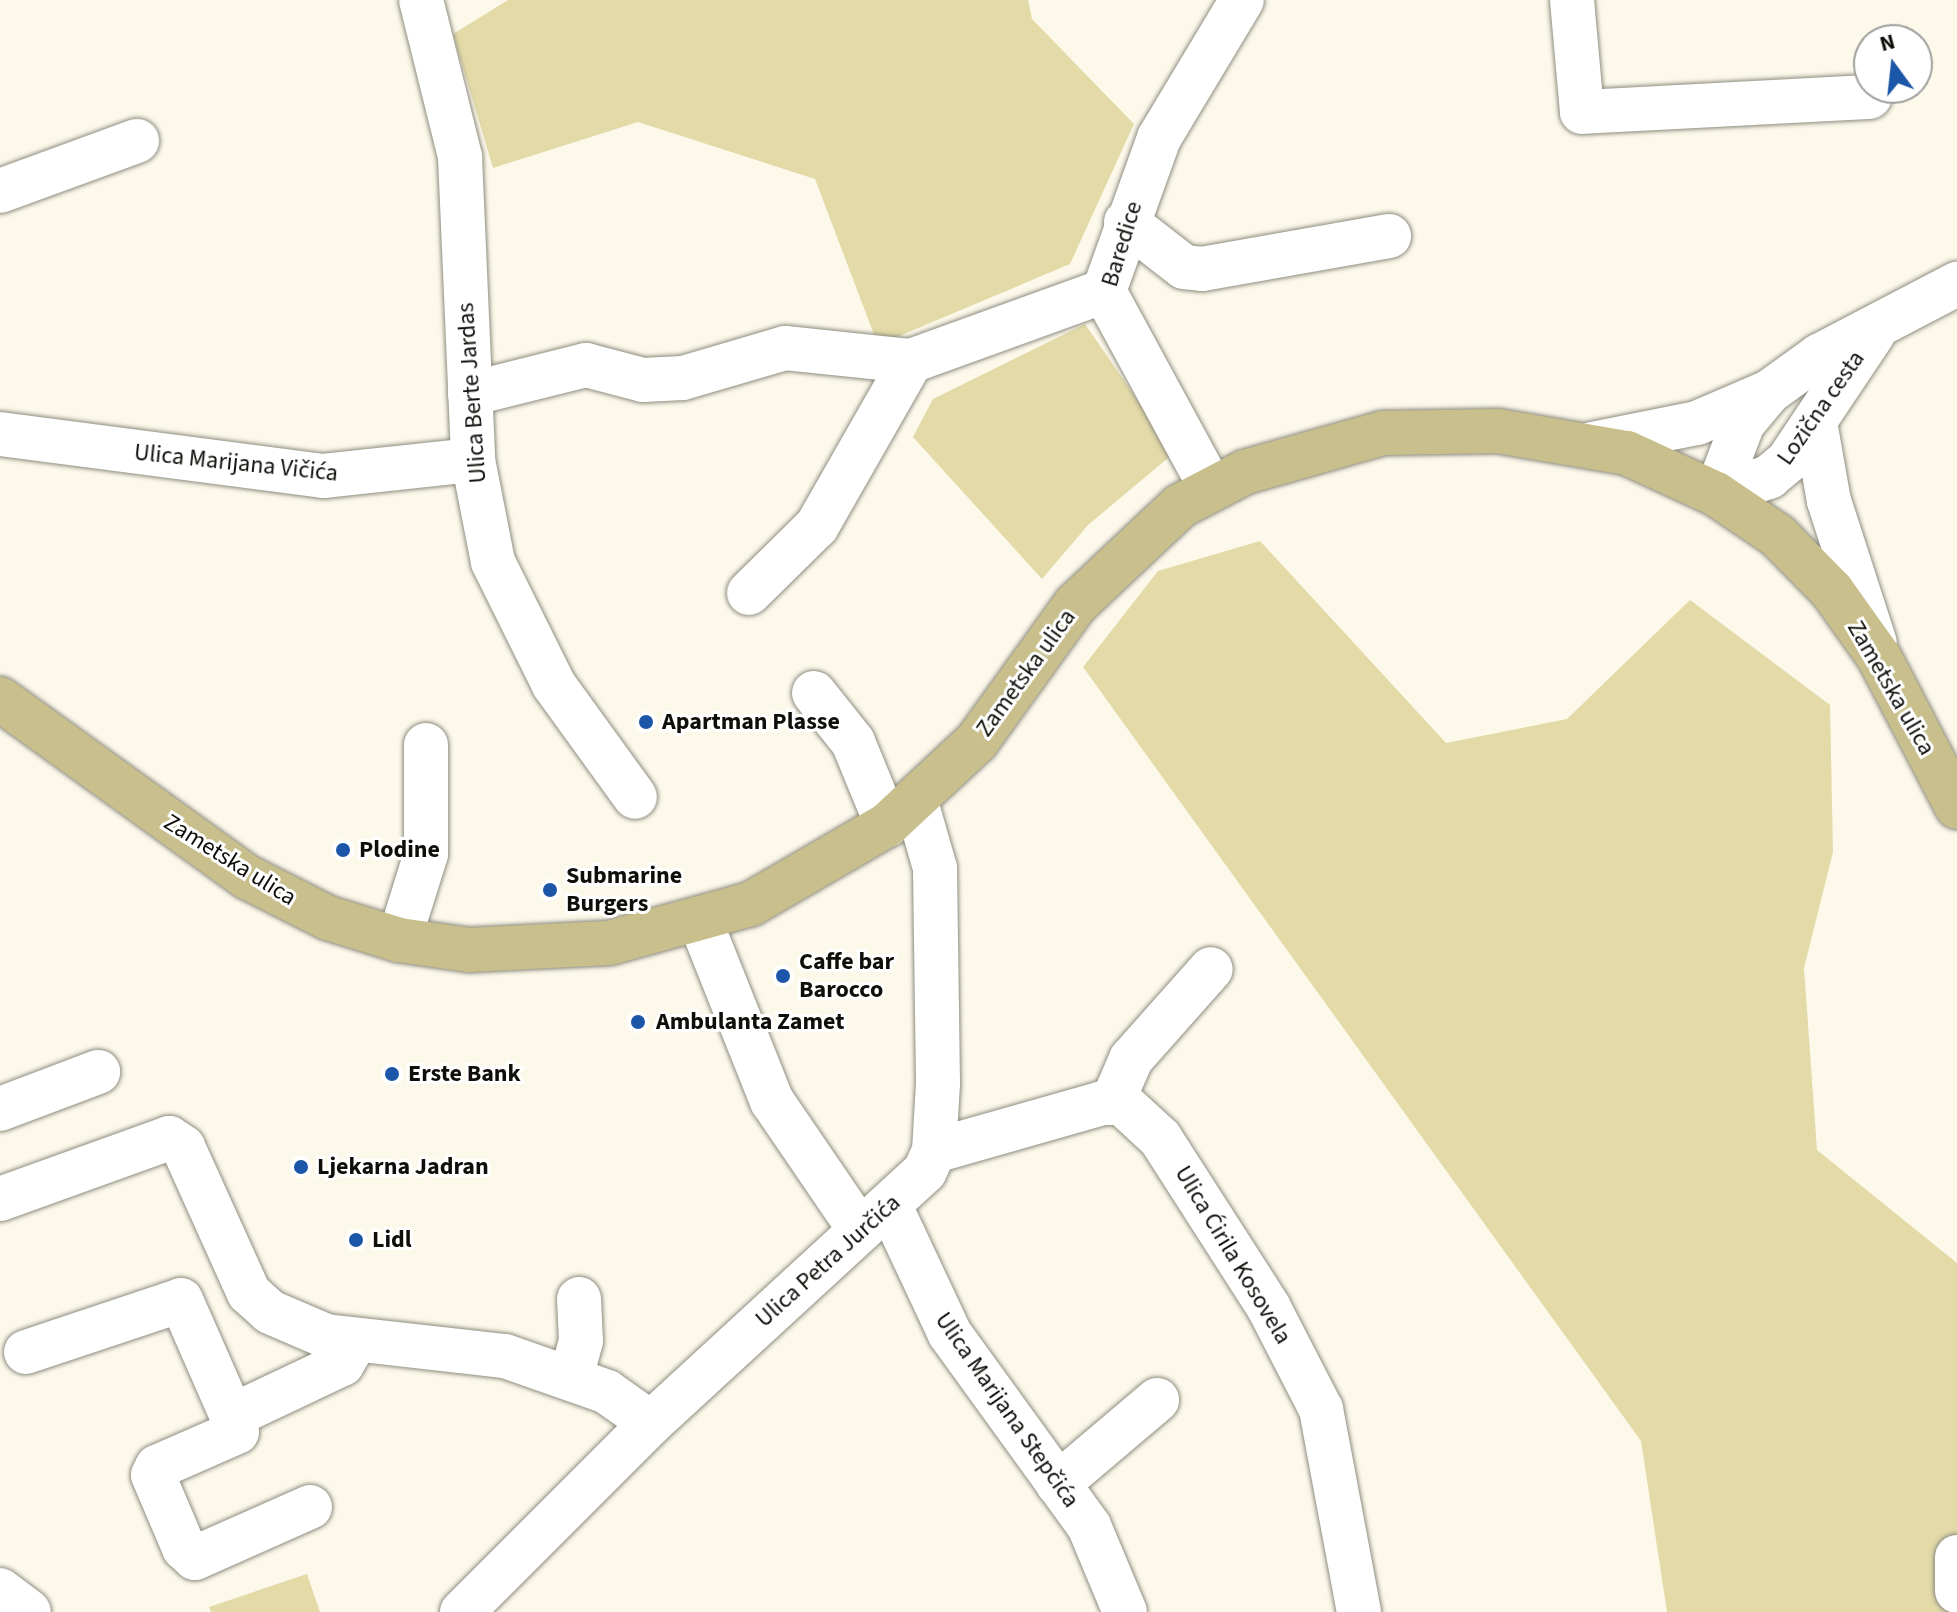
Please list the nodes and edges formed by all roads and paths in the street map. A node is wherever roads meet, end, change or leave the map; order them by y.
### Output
1 (421, 0) edge
2 (1195, 0) edge
3 (1242, 0) edge
4 (1572, 0) edge
5 (1206, 49) junction
6 (1853, 98) edge
7 (137, 141) dead end
8 (0, 191) edge
9 (1126, 222) junction
10 (1389, 236) dead end
11 (1957, 284) edge
12 (1104, 291) junction
13 (1879, 326) junction
14 (911, 361) junction
15 (1769, 392) junction
16 (470, 394) junction
17 (1815, 422) junction
18 (0, 434) edge
19 (1592, 444) junction
20 (473, 460) junction
21 (1211, 488) junction
22 (1716, 494) junction
23 (749, 593) dead end
24 (1879, 657) junction
25 (814, 693) dead end
26 (0, 699) edge
27 (426, 745) dead end
28 (635, 797) dead end
29 (1957, 807) edge
30 (901, 814) junction
31 (701, 923) junction
32 (399, 940) junction
33 (1211, 969) dead end
34 (98, 1072) dead end
35 (1112, 1103) junction
36 (0, 1109) edge
37 (934, 1151) junction
38 (0, 1199) edge
39 (875, 1218) junction
40 (579, 1299) dead end
41 (356, 1341) junction
42 (26, 1352) dead end
43 (571, 1378) junction
44 (1157, 1400) dead end
45 (232, 1416) junction
46 (651, 1423) junction
47 (1058, 1484) junction
48 (310, 1507) dead end
49 (1957, 1557) edge
50 (0, 1590) edge
51 (1957, 1591) edge
52 (29, 1612) edge
53 (462, 1612) edge
54 (1125, 1612) edge
55 (1359, 1612) edge

1 - 16 street, Ulica Berte Jardas
2 - 5 street
3 - 5 street, Baredice
4 - 6 street
5 - 9 street, Baredice
7 - 8 street
9 - 10 street
9 - 12 street, Baredice
11 - 13 street, Lozična cesta
12 - 14 street
12 - 21 street, Baredice
13 - 15 street, Lozična cesta
13 - 17 street, Lozična cesta
14 - 16 street
14 - 23 street
15 - 19 street
15 - 22 street, Lozična cesta
16 - 20 street, Ulica Berte Jardas
17 - 22 street, Lozična cesta
17 - 24 street
18 - 20 street, Ulica Marijana Vičića
19 - 21 main road, Zametska ulica
19 - 22 main road, Zametska ulica
20 - 28 street, Ulica Berte Jardas
21 - 30 main road, Zametska ulica
22 - 24 main road, Zametska ulica
24 - 29 main road, Zametska ulica
25 - 30 street
26 - 32 main road, Zametska ulica
27 - 32 street
30 - 31 main road, Zametska ulica
30 - 37 street
31 - 32 main road, Zametska ulica
31 - 39 street, Ulica Marijana Stepčića
33 - 35 street
34 - 36 street
35 - 37 street
35 - 55 street, Ulica Ćirila Kosovela
37 - 39 street, Ulica Petra Jurčića
38 - 41 street
39 - 46 street, Ulica Petra Jurčića
39 - 47 street, Ulica Marijana Stepčića
40 - 43 street
41 - 43 street
41 - 45 street
42 - 45 street
43 - 46 street
44 - 47 street
45 - 48 street
46 - 53 street, Ulica Petra Jurčića
47 - 54 street, Ulica Marijana Stepčića
49 - 51 street
50 - 52 street

